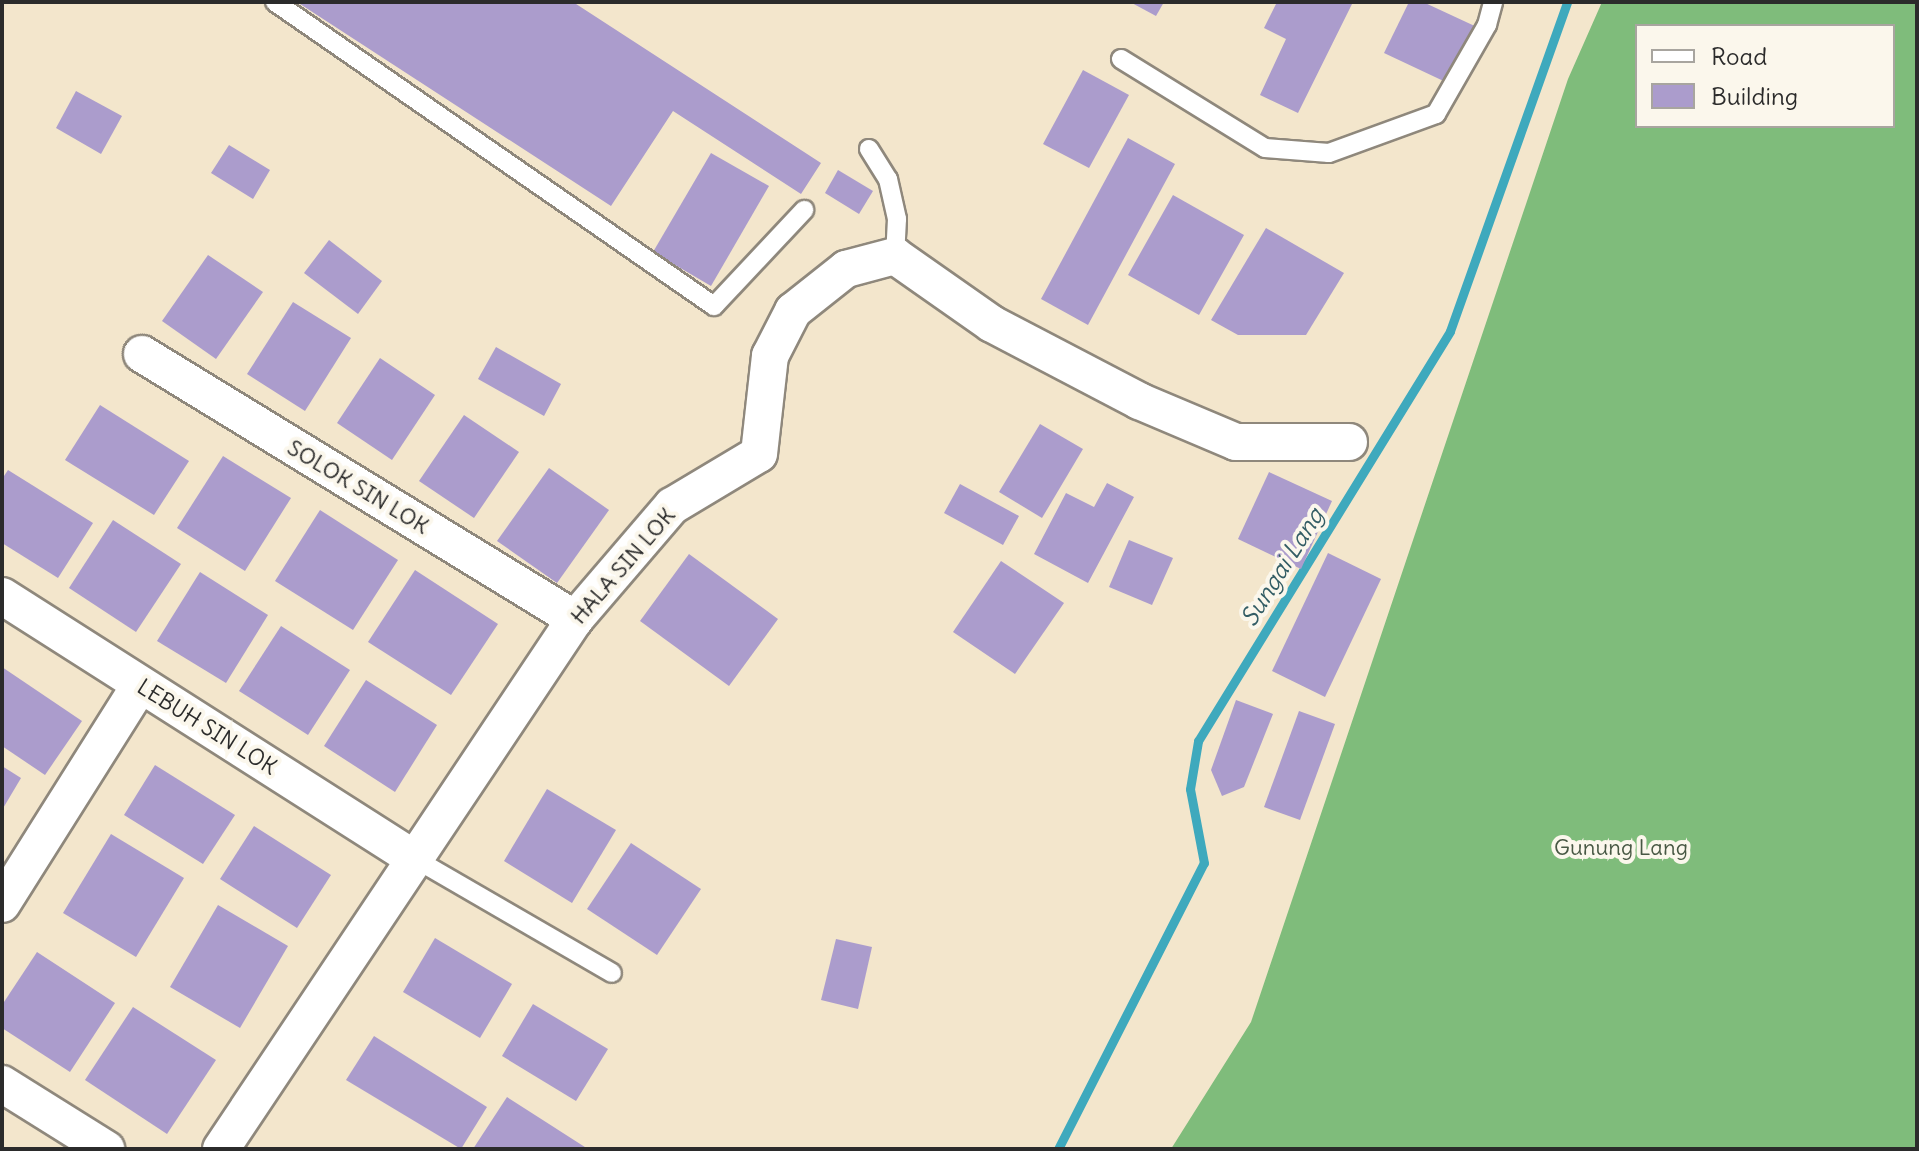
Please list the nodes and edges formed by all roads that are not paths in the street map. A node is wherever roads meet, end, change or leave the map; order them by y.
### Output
1 (275, 2) edge
2 (1493, 2) edge
3 (1121, 59) dead end
4 (869, 149) dead end
5 (804, 210) dead end
6 (895, 256) junction
7 (142, 354) dead end
8 (1349, 442) dead end
9 (2, 596) edge
10 (575, 619) junction
11 (140, 685) junction
12 (412, 857) junction
13 (2, 904) edge
14 (612, 973) dead end
15 (2, 1084) edge
16 (106, 1149) edge
17 (221, 1149) edge

1 - 5 lane
2 - 3 lane
4 - 6 lane
6 - 8 street
6 - 10 street, HALA SIN LOK
7 - 10 street, SOLOK SIN LOK
9 - 11 street, LEBUH SIN LOK
10 - 12 street, HALA SIN LOK
11 - 12 street, LEBUH SIN LOK
11 - 13 street
12 - 14 lane
12 - 17 street, HALA SIN LOK
15 - 16 street

